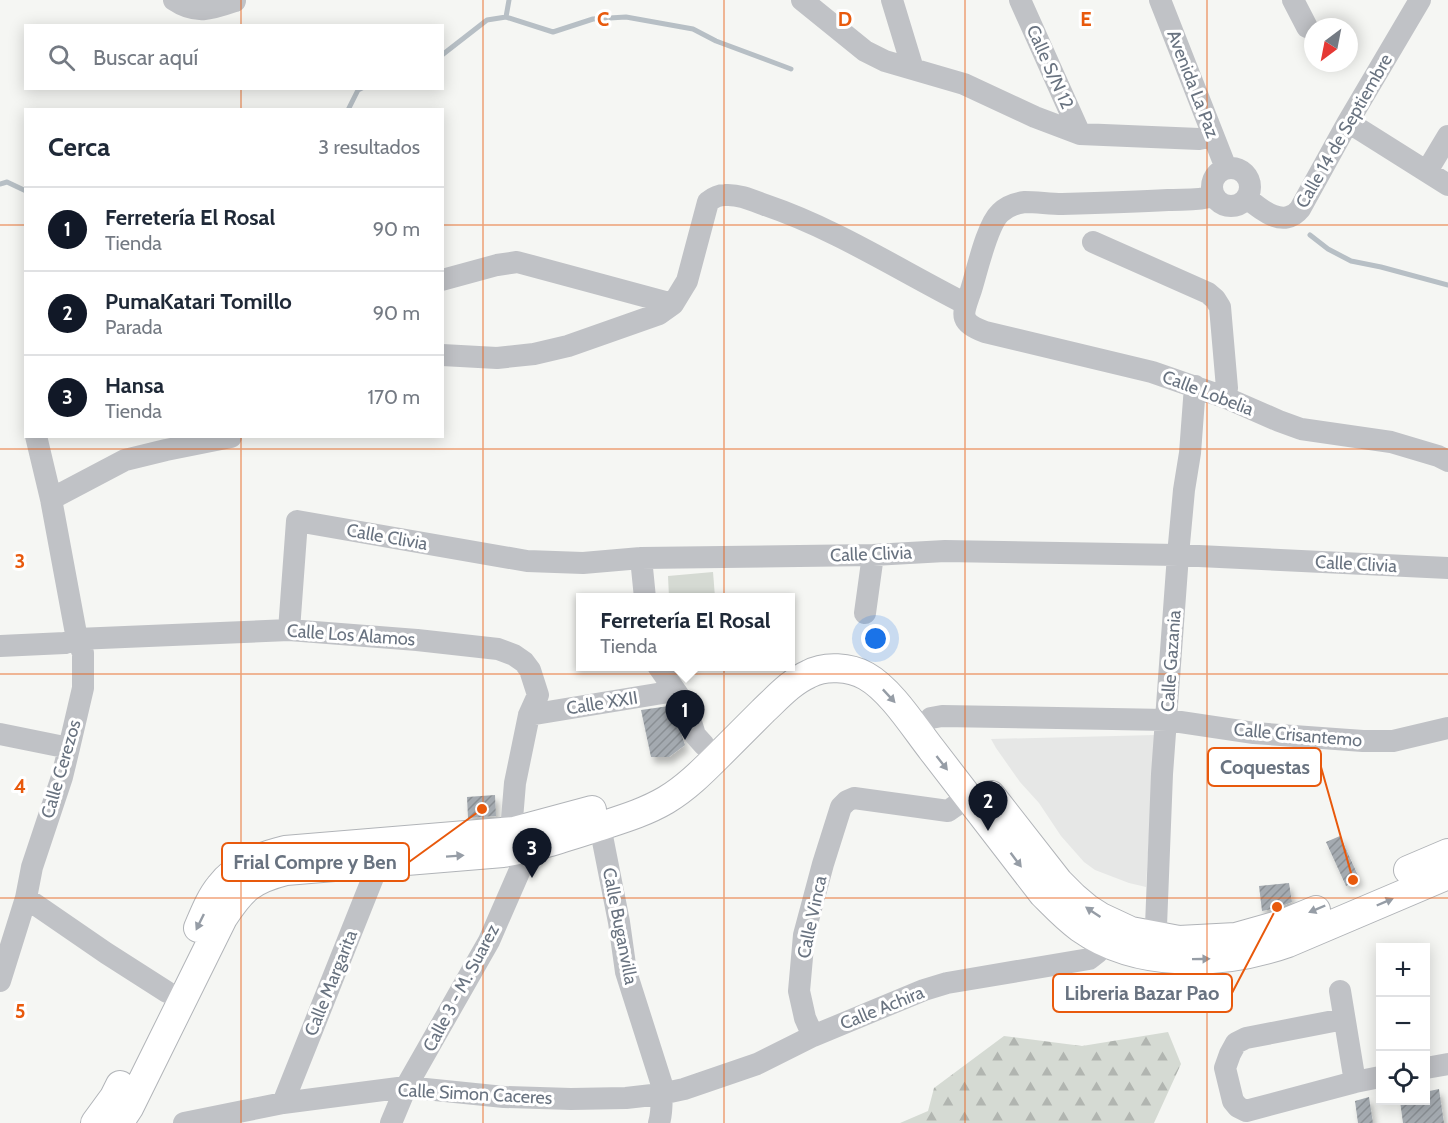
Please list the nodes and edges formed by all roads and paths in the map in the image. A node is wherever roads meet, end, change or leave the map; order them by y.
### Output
1 (174, 0) edge
2 (802, 0) edge
3 (892, 0) edge
4 (1020, 0) edge
5 (1160, 0) edge
6 (1293, 0) edge
7 (1420, 0) edge
8 (235, 1) edge
9 (1304, 21) edge
10 (913, 69) junction
11 (1348, 122) junction
12 (1080, 134) junction
13 (1213, 136) junction
14 (1448, 136) edge
15 (1226, 168) junction
16 (1427, 171) junction
17 (1448, 185) edge
18 (1214, 196) junction
19 (1247, 198) junction
20 (1093, 242) dead end
21 (444, 279) edge
22 (674, 304) junction
23 (967, 314) junction
24 (444, 355) edge
25 (1195, 386) junction
26 (1224, 397) junction
27 (36, 438) edge
28 (226, 438) edge
29 (1448, 461) edge
30 (51, 499) junction
31 (873, 555) junction
32 (1178, 555) junction
33 (641, 558) junction
34 (1448, 568) edge
35 (645, 593) edge
36 (865, 613) dead end
37 (289, 630) junction
38 (77, 639) junction
39 (0, 646) edge
40 (795, 659) edge
41 (661, 671) edge
42 (779, 671) edge
43 (675, 692) junction
44 (530, 715) junction
45 (1167, 720) junction
46 (923, 724) junction
47 (1448, 728) edge
48 (0, 734) edge
49 (704, 745) junction
50 (69, 748) junction
51 (968, 796) junction
52 (598, 818) junction
53 (517, 840) junction
54 (374, 853) junction
55 (1448, 854) edge
56 (1448, 875) edge
57 (26, 898) junction
58 (1104, 941) junction
59 (1144, 944) junction
60 (0, 981) edge
61 (1340, 991) dead end
62 (175, 996) junction
63 (1344, 1019) junction
64 (813, 1036) junction
65 (1448, 1064) edge
66 (1430, 1067) edge
67 (1376, 1078) edge
68 (1355, 1082) junction
69 (406, 1087) junction
70 (661, 1094) junction
71 (284, 1103) junction
72 (104, 1122) edge
73 (184, 1123) edge
74 (391, 1123) edge
75 (659, 1123) edge

1 - 8 street
2 - 10 street
3 - 10 street
4 - 12 street, Calle S/N 12
5 - 13 street, Avenida La Paz
6 - 9 street
7 - 11 street, Calle 14 de Septiembre
10 - 12 street
11 - 16 street
11 - 19 street, Calle 14 de Septiembre
12 - 13 street
13 - 15 street, Avenida La Paz
14 - 16 street
15 - 18 street
15 - 19 street
16 - 17 street
18 - 19 street
18 - 23 street
20 - 26 street
21 - 22 street
22 - 23 street, Calle Lobelia
22 - 24 street
23 - 25 street, Calle Lobelia
25 - 26 street, Calle Lobelia
25 - 32 street, Calle Gazania
26 - 29 street, Calle Lobelia
27 - 30 street, Calle Cerezos
28 - 30 street
30 - 38 street, Calle Cerezos
31 - 32 street, Calle Clivia
31 - 33 street, Calle Clivia
31 - 36 street
32 - 34 street, Calle Clivia
32 - 45 street, Calle Gazania
33 - 35 street
33 - 37 street, Calle Clivia
37 - 38 street, Calle Los Alamos
37 - 44 street, Calle Los Alamos
38 - 39 street, Calle Los Alamos
38 - 50 street, Calle Cerezos
40 - 46 main road
41 - 43 street
42 - 49 main road
43 - 44 street, Calle XXII
43 - 49 street
44 - 53 street, Calle Los Alamos
45 - 46 street, Calle Crisantemo
45 - 47 street, Calle Crisantemo
45 - 59 street, Calle Gazania
46 -> 51 main road
52 -> 46 main road
59 -> 46 main road
48 - 50 street
49 - 52 main road
50 - 57 street, Calle Cerezos
51 -> 58 main road
51 - 64 street, Calle Vinca
52 - 53 main road
52 - 70 street, Calle Buganvilla
53 - 54 main road
53 - 69 street, Calle 3 - M. Suarez
54 - 62 main road
54 - 71 street, Calle Margarita
55 -> 59 main road
59 -> 56 main road
57 - 60 street, Calle Cerezos
57 - 62 street
58 - 59 main road
58 - 64 street, Calle Achira
61 - 63 street
62 - 72 main road
63 - 68 street
63 - 68 street
64 - 70 street, Calle Achira
65 - 66 street
67 - 68 street
69 - 70 street, Calle Simon Caceres
69 - 71 street, Calle Simon Caceres
69 - 74 street, Calle 3 - M. Suarez
70 - 75 street, Calle Buganvilla
71 - 73 street, Calle Simon Caceres

